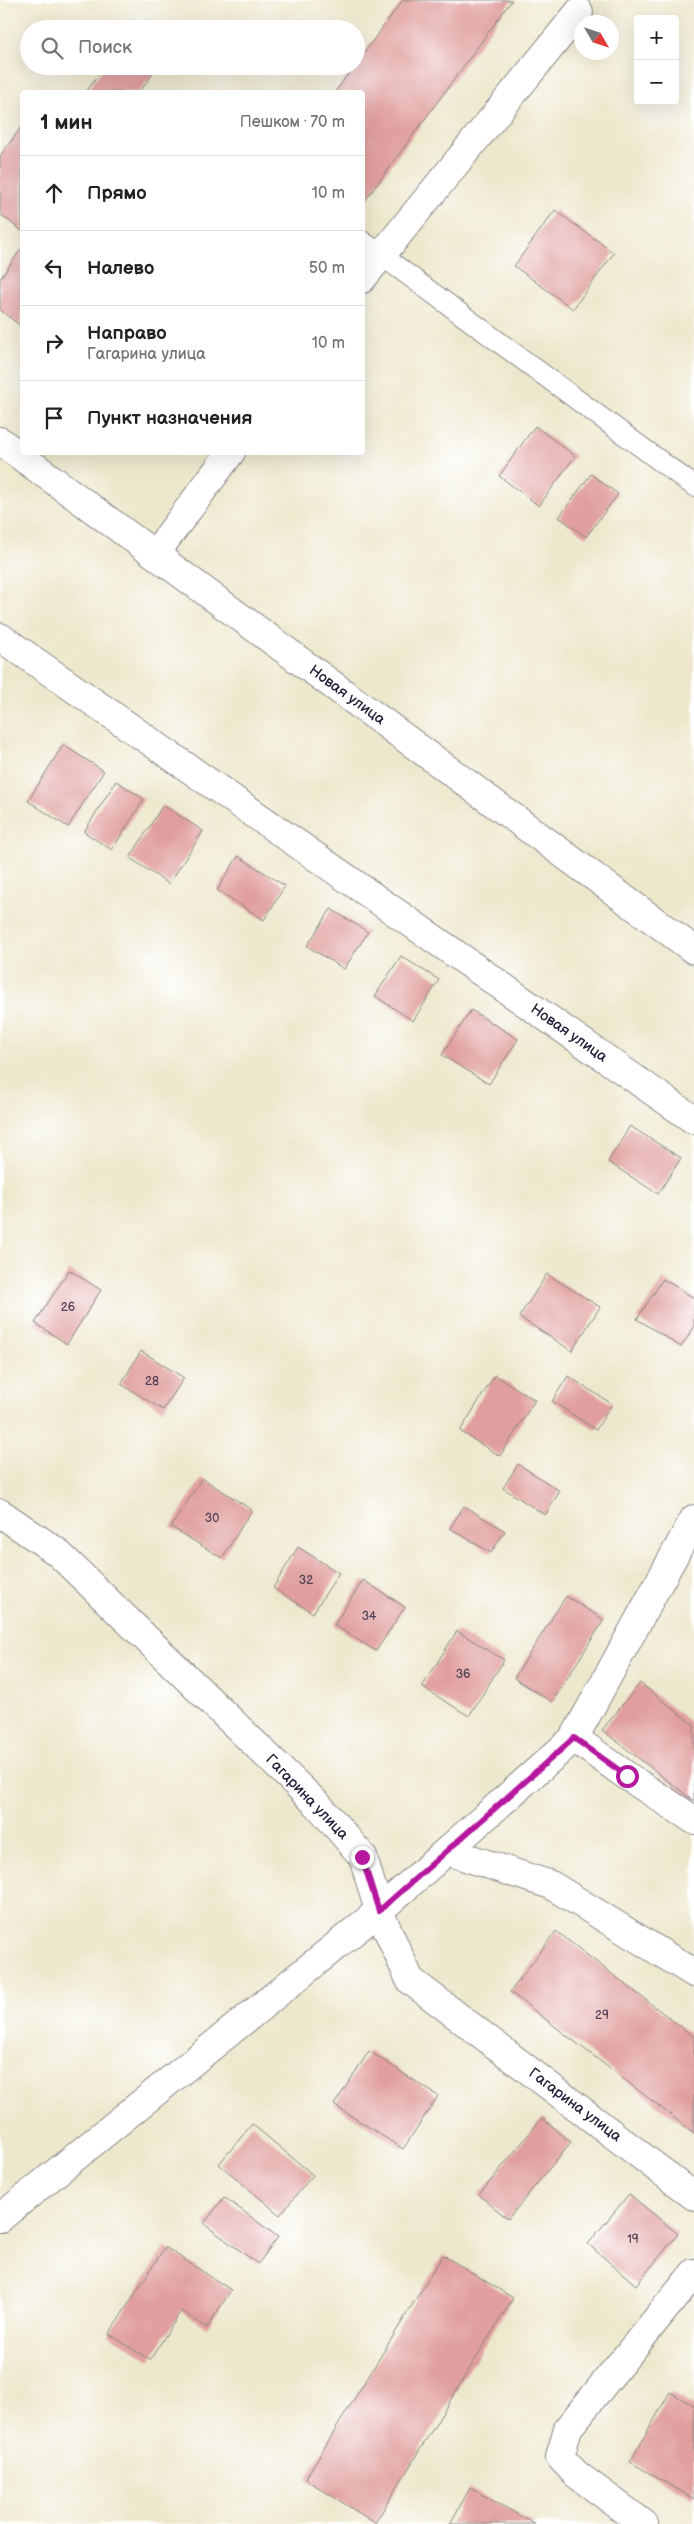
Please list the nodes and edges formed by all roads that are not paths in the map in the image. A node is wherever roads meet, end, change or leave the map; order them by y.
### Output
1 (579, 12) dead end
2 (372, 248) edge
3 (365, 270) edge
4 (0, 441) edge
5 (229, 455) edge
6 (694, 486) edge
7 (155, 554) junction
8 (0, 637) edge
9 (694, 950) edge
10 (694, 1120) edge
11 (0, 1513) edge
12 (694, 1519) edge
13 (574, 1738) junction
14 (694, 1820) edge
15 (448, 1851) junction
16 (379, 1911) junction
17 (688, 1973) edge
18 (694, 2196) edge
19 (0, 2218) edge
20 (694, 2273) edge
21 (644, 2524) edge

1 - 2 street
2 - 3 street
2 - 6 lane
4 - 7 street, Новая улица
5 - 7 street
7 - 9 street, Новая улица
8 - 10 street, Новая улица
11 - 16 street, Гагарина улица
12 - 13 street
13 - 14 street
13 - 15 street
15 - 16 street
15 - 17 street
16 - 18 street, Гагарина улица
16 - 19 street
20 - 21 street

